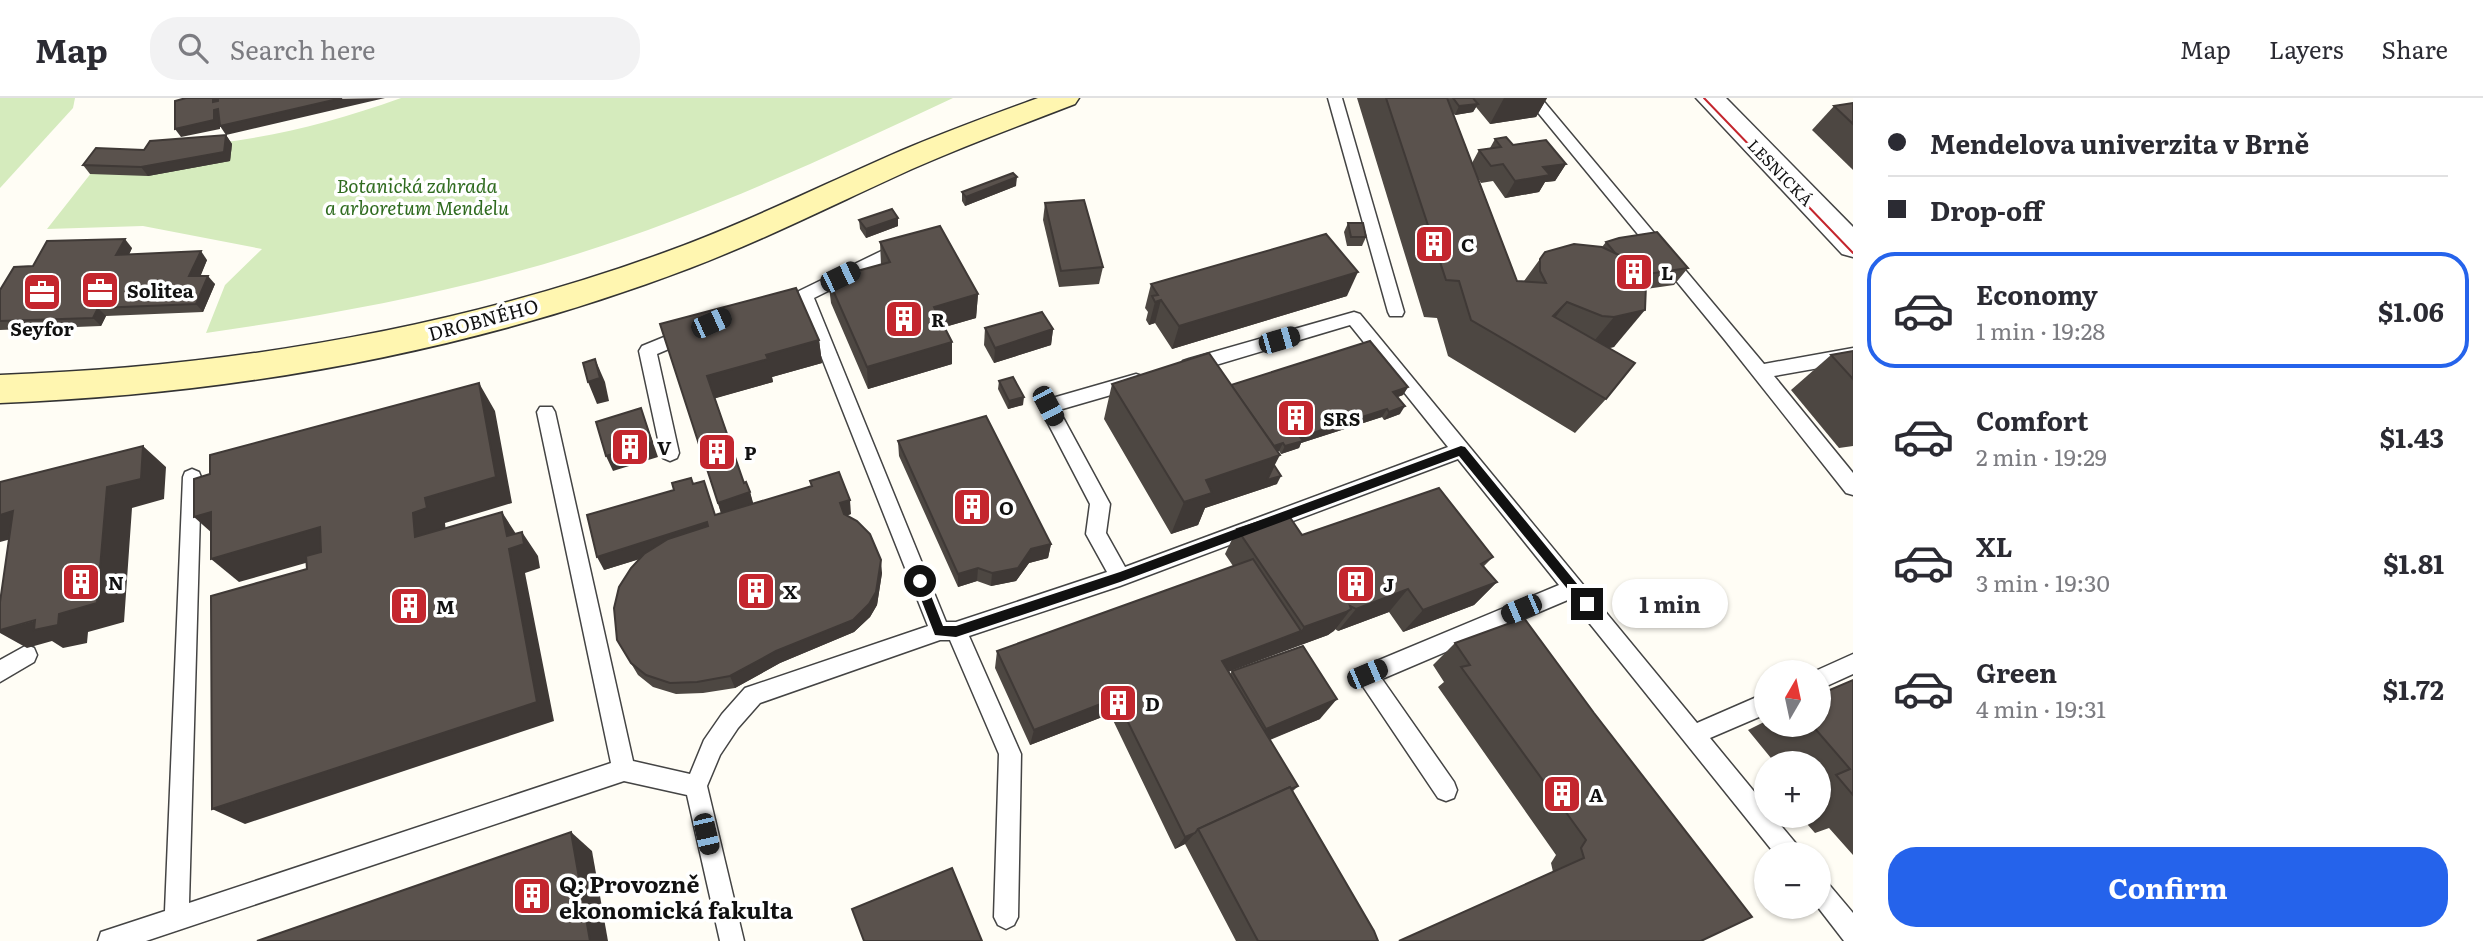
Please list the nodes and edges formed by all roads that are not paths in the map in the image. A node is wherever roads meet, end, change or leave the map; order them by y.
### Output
1 (1014, 98) edge
2 (1065, 98) edge
3 (1335, 98) edge
4 (1533, 98) edge
5 (1710, 98) edge
6 (939, 146) junction
7 (909, 243) edge
8 (1853, 246) edge
9 (1396, 312) dead end
10 (708, 325) edge
11 (1853, 355) edge
12 (1760, 372) junction
13 (0, 389) edge
14 (546, 412) dead end
15 (1461, 450) junction
16 (670, 453) dead end
17 (192, 477) edge
18 (1853, 487) edge
19 (1120, 577) junction
20 (1573, 587) junction
21 (948, 631) junction
22 (27, 654) dead end
23 (1853, 664) edge
24 (0, 672) edge
25 (1831, 674) edge
26 (1754, 708) edge
27 (1693, 735) junction
28 (624, 770) junction
29 (696, 786) junction
30 (1446, 790) dead end
31 (1780, 842) edge
32 (1831, 905) edge
33 (1006, 917) dead end
34 (177, 919) junction
35 (1853, 932) edge
36 (110, 941) edge
37 (732, 941) edge

1 - 6 main road, DROBNÉHO
2 - 6 main road, DROBNÉHO
3 - 9 lane
4 - 12 lane
5 - 8 street, LESNICKÁ
6 - 13 main road, DROBNÉHO
7 - 21 lane
10 - 16 lane
11 - 12 lane
12 - 18 lane
14 - 28 lane
15 - 19 lane
15 - 19 lane
15 - 20 lane
17 - 34 lane
19 - 21 lane
20 - 27 lane
20 - 30 lane
21 - 29 lane
21 - 33 lane
22 - 24 lane
23 - 25 lane
26 - 27 lane
27 - 31 lane
28 - 29 lane
28 - 34 lane
29 - 37 lane
32 - 35 lane
34 - 36 lane

